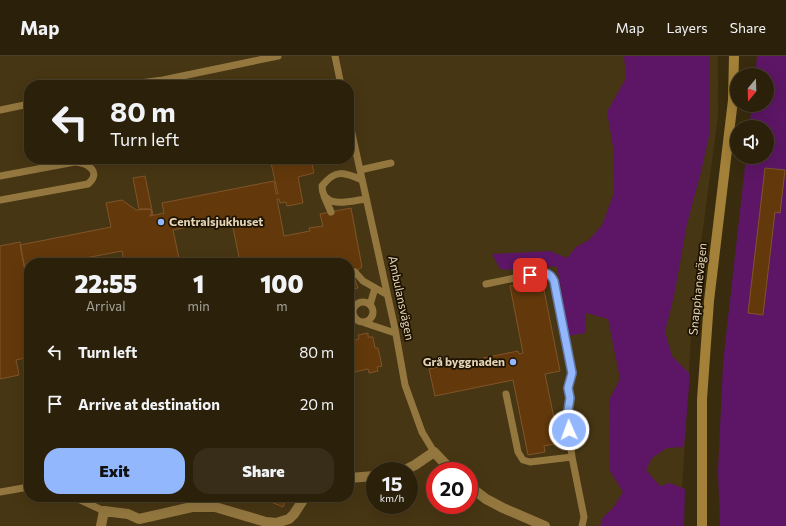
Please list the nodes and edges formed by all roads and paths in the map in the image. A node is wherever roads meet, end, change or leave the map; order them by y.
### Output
1 (278, 56) edge
2 (334, 56) edge
3 (734, 56) edge
4 (163, 80) edge
5 (340, 80) edge
6 (24, 105) edge
7 (0, 110) edge
8 (354, 143) edge
9 (390, 163) dead end
10 (65, 164) edge
11 (86, 164) edge
12 (360, 170) junction
13 (0, 176) edge
14 (362, 180) junction
15 (324, 196) junction
16 (366, 199) junction
17 (0, 200) edge
18 (331, 212) dead end
19 (355, 272) dead end
20 (486, 284) dead end
21 (375, 288) junction
22 (386, 294) junction
23 (370, 305) junction
24 (354, 308) edge
25 (354, 318) edge
26 (365, 323) junction
27 (395, 333) junction
28 (506, 394) dead end
29 (434, 452) junction
30 (572, 457) junction
31 (418, 462) edge
32 (443, 462) edge
33 (366, 477) edge
34 (354, 478) edge
35 (24, 488) edge
36 (0, 492) edge
37 (478, 493) edge
38 (84, 502) edge
39 (302, 502) edge
40 (104, 512) junction
41 (139, 523) edge
42 (266, 524) edge
43 (701, 524) edge
44 (101, 526) edge
45 (545, 526) edge
46 (582, 526) edge

1 - 4 lane
2 - 5 lane
3 - 43 main road, Snapphanevägen
6 - 7 lane
8 - 12 lane, Ambulansvägen
9 - 12 lane
10 - 13 lane
11 - 17 lane
12 - 14 lane, Ambulansvägen
14 - 15 lane
14 - 16 lane, Ambulansvägen
15 - 16 lane
15 - 18 lane
16 - 22 lane, Ambulansvägen
19 - 21 lane
20 - 30 lane
21 - 22 lane
21 - 23 lane
22 - 27 lane, Ambulansvägen
23 - 24 lane
23 - 26 lane
25 - 26 lane
26 - 27 lane
27 - 29 lane, Ambulansvägen
28 - 30 lane
29 - 31 street
29 - 32 street, Ambulansvägen
30 - 46 lane
33 - 34 street
35 - 36 lane
37 - 45 street
38 - 40 lane
39 - 42 street
40 - 41 street
40 - 44 street
41 - 42 street

